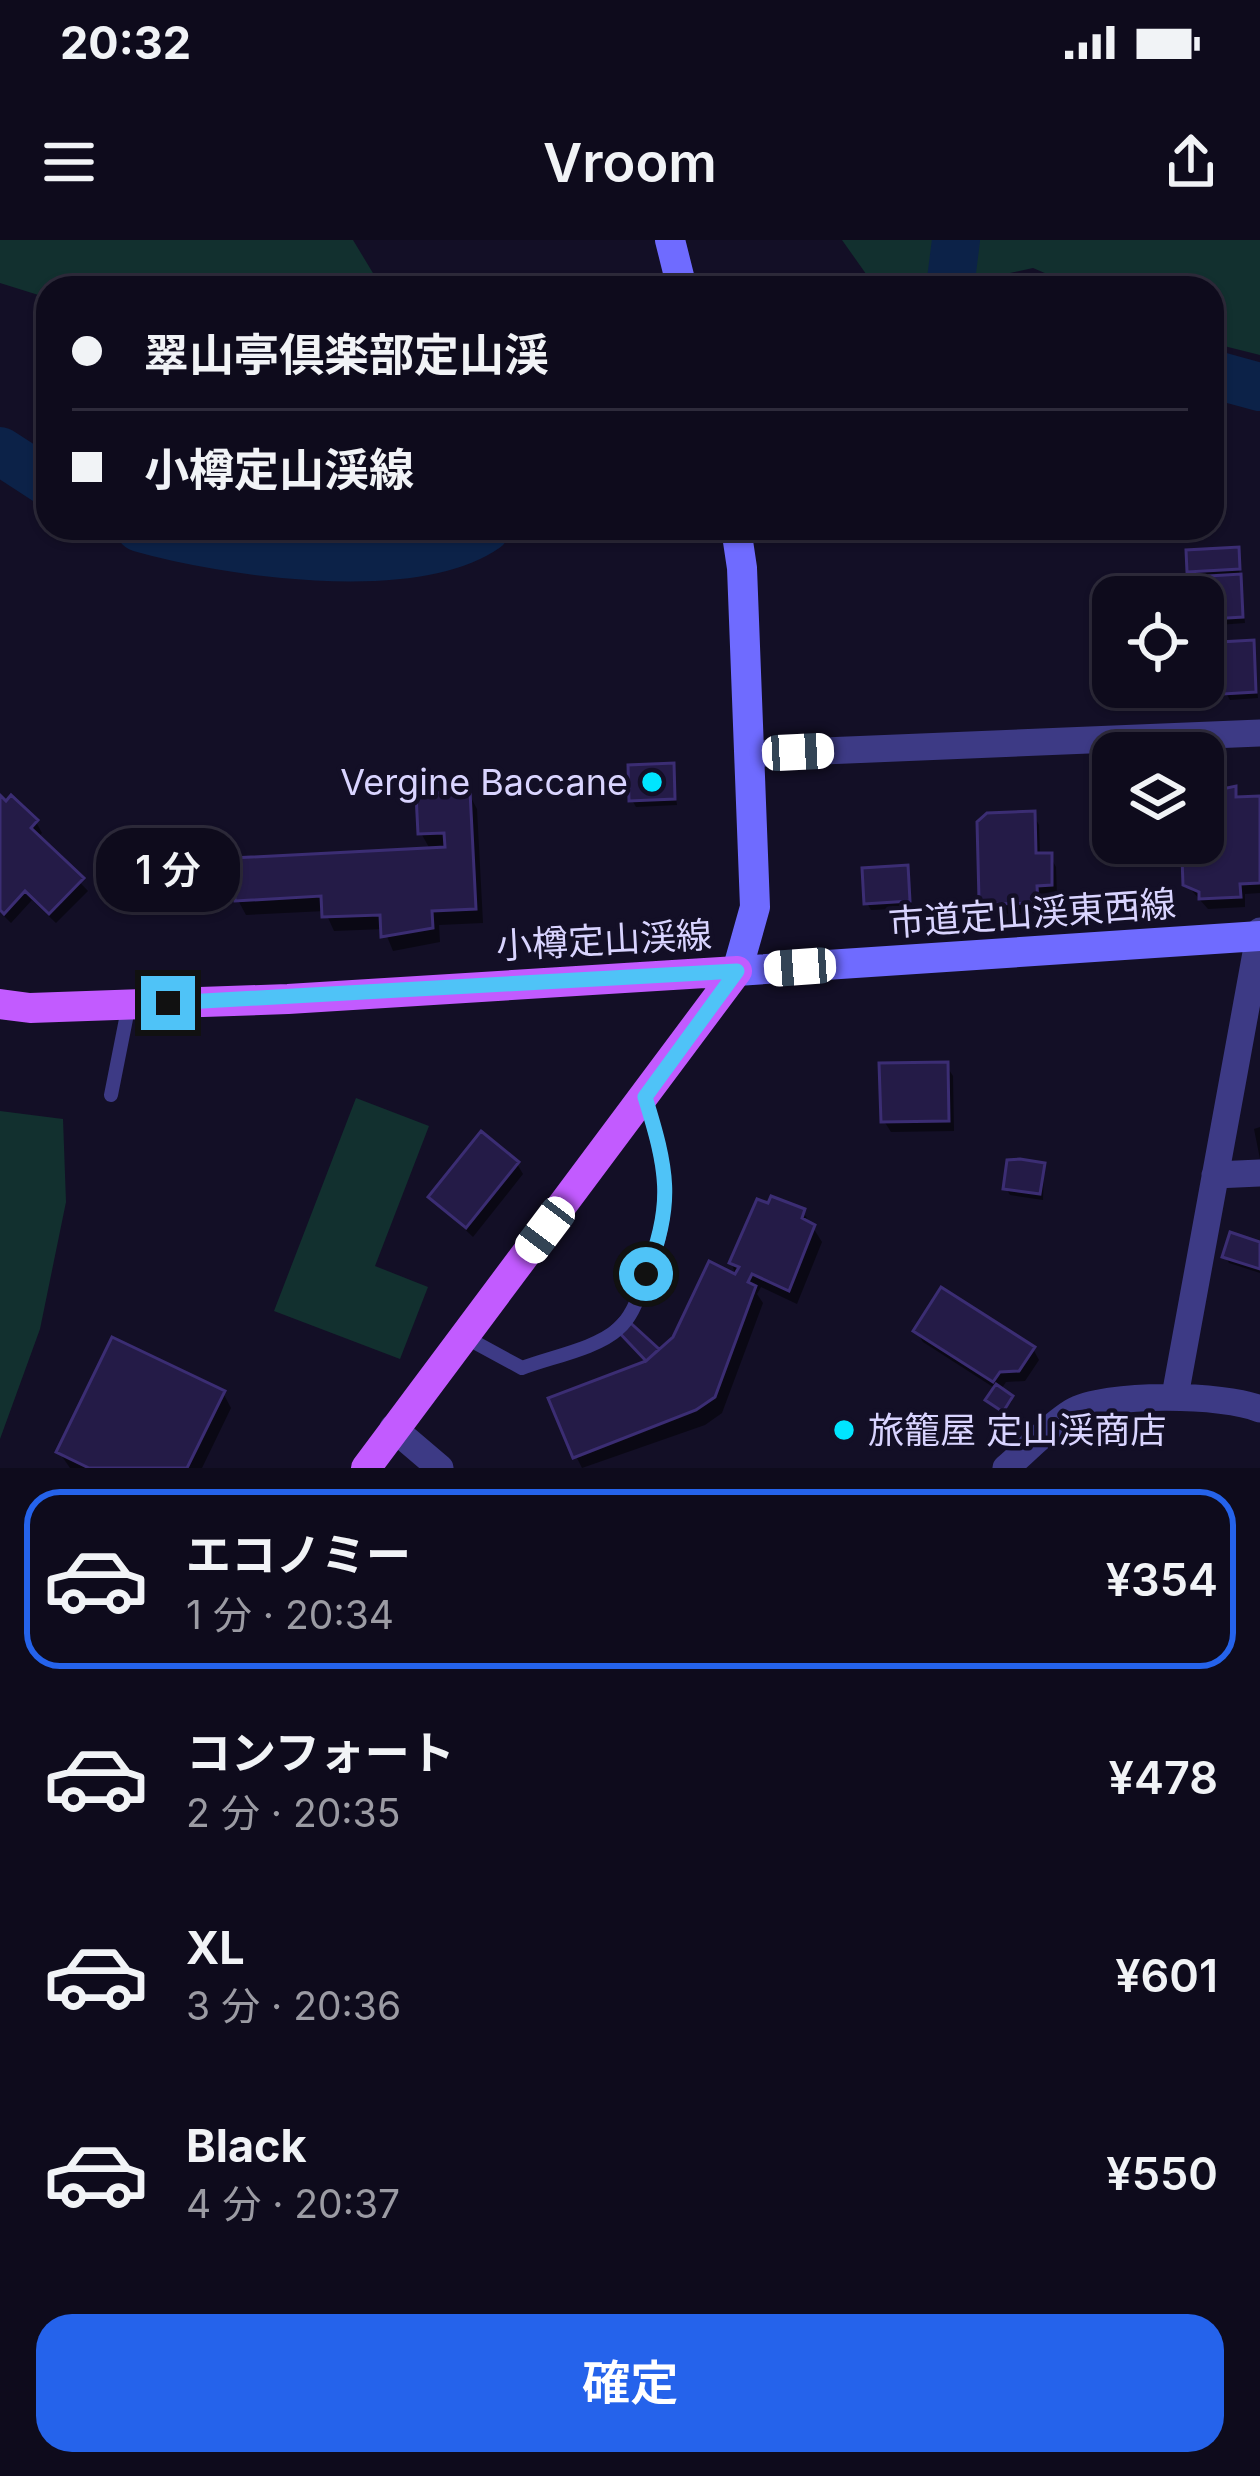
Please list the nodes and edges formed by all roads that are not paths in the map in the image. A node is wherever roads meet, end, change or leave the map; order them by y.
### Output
1 (670, 240) edge
2 (679, 276) edge
3 (737, 540) edge
4 (1260, 733) edge
5 (752, 754) junction
6 (1260, 935) edge
7 (737, 971) junction
8 (0, 1004) edge
9 (128, 1004) junction
10 (111, 1096) dead end
11 (645, 1097) junction
12 (1260, 1173) edge
13 (1215, 1175) junction
14 (464, 1336) junction
15 (1175, 1396) junction
16 (1260, 1409) edge
17 (393, 1428) junction
18 (366, 1468) edge
19 (440, 1468) edge
20 (1006, 1468) edge

1 - 2 street
3 - 5 street
4 - 5 street
5 - 7 street
6 - 7 street, 市道定山渓東西線
6 - 13 street
7 - 9 main road, 小樽定山渓線
7 - 11 main road, 小樽定山渓線
8 - 9 main road, 小樽定山渓線
9 - 10 lane
11 - 14 main road, 小樽定山渓線
11 - 14 lane
12 - 13 street
13 - 15 street
14 - 17 main road, 小樽定山渓線
15 - 16 street
15 - 20 street
17 - 18 main road, 小樽定山渓線
17 - 19 street

